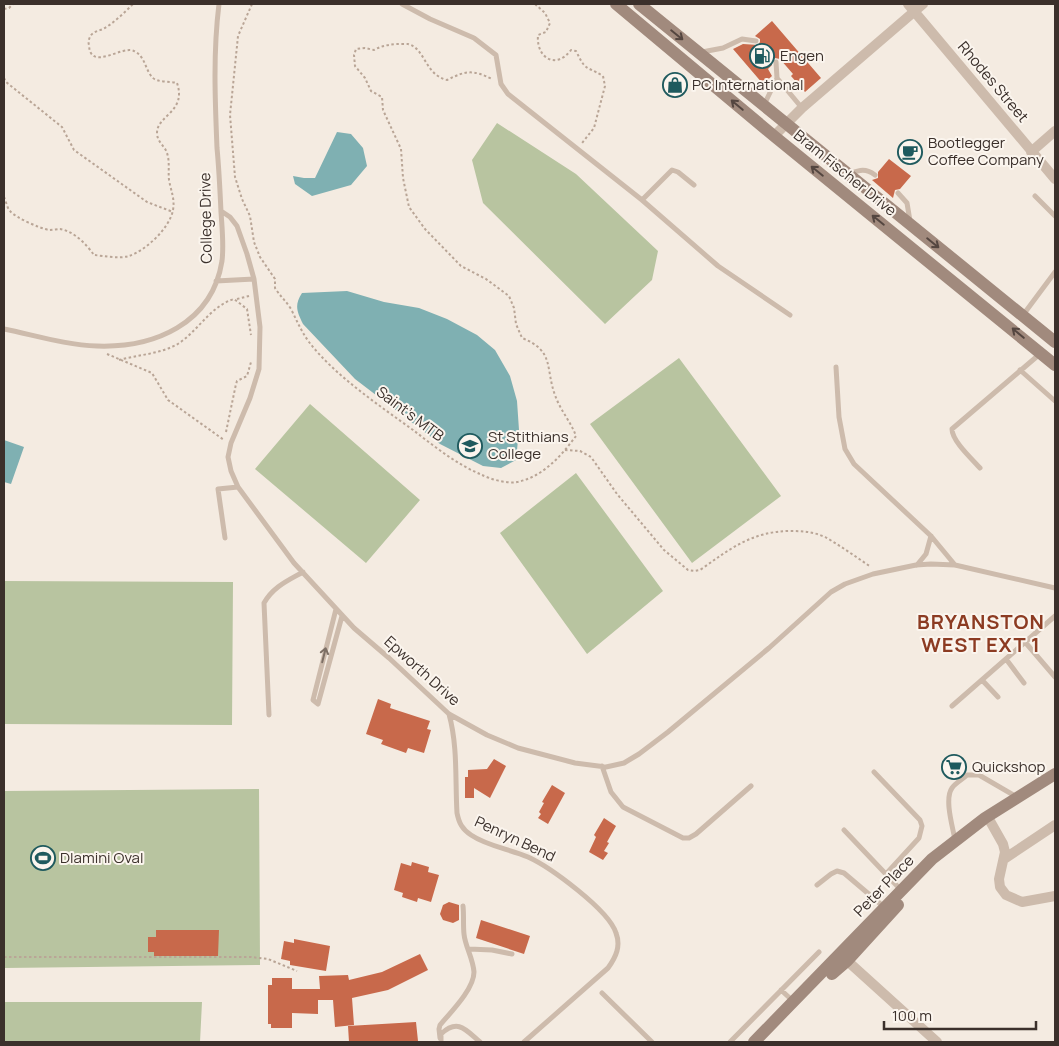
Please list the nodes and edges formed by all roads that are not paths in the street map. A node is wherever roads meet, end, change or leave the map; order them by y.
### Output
1 (219, 4) edge
2 (402, 4) edge
3 (616, 4) edge
4 (639, 4) edge
5 (923, 4) edge
6 (912, 7) edge
7 (756, 41) dead end
8 (699, 53) junction
9 (776, 62) dead end
10 (776, 78) junction
11 (764, 105) junction
12 (802, 108) junction
13 (786, 124) junction
14 (1055, 131) edge
15 (774, 136) junction
16 (1031, 152) junction
17 (848, 174) junction
18 (875, 175) dead end
19 (1055, 179) edge
20 (694, 185) dead end
21 (898, 193) dead end
22 (1035, 196) dead end
23 (642, 200) junction
24 (221, 212) junction
25 (1055, 216) edge
26 (910, 224) junction
27 (1055, 272) edge
28 (254, 279) junction
29 (216, 281) junction
30 (790, 315) dead end
31 (1023, 315) junction
32 (4, 329) edge
33 (1055, 342) edge
34 (1041, 353) junction
35 (1055, 365) edge
36 (836, 367) dead end
37 (1020, 370) junction
38 (1055, 401) edge
39 (980, 468) dead end
40 (238, 487) junction
41 (931, 536) junction
42 (225, 538) dead end
43 (916, 565) junction
44 (955, 565) junction
45 (303, 572) junction
46 (1055, 588) edge
47 (336, 609) junction
48 (342, 616) junction
49 (1055, 616) edge
50 (1025, 642) junction
51 (1006, 659) junction
52 (1055, 677) edge
53 (982, 680) junction
54 (1024, 683) dead end
55 (998, 697) dead end
56 (952, 706) dead end
57 (449, 714) junction
58 (269, 715) dead end
59 (602, 766) junction
60 (874, 772) dead end
61 (1055, 774) edge
62 (1055, 780) edge
63 (751, 786) dead end
64 (1021, 799) junction
65 (990, 821) junction
66 (1055, 825) edge
67 (844, 830) dead end
68 (956, 844) junction
69 (1004, 859) junction
70 (886, 874) junction
71 (818, 885) dead end
72 (901, 890) junction
73 (1055, 896) edge
74 (464, 906) dead end
75 (884, 907) junction
76 (469, 949) junction
77 (819, 952) dead end
78 (512, 954) dead end
79 (844, 958) junction
80 (782, 990) junction
81 (602, 993) dead end
82 (794, 1002) junction
83 (441, 1040) edge
84 (480, 1042) edge
85 (524, 1042) edge
86 (652, 1042) edge
87 (730, 1042) edge
88 (754, 1042) edge
89 (764, 1042) edge
90 (937, 1042) edge

1 - 24 lane, College Drive
2 - 23 lane
15 -> 3 main road, Bram Fischer Drive
4 -> 8 main road, Bram Fischer Drive
5 - 6 street
6 - 12 street
6 - 16 street, Rhodes Street
7 - 8 lane
8 - 11 main road, Bram Fischer Drive
9 - 10 lane
10 - 11 lane
10 - 12 lane
11 - 13 main road, Bram Fischer Drive
12 - 13 street
13 - 15 street
13 - 17 main road, Bram Fischer Drive
14 - 16 street
34 -> 15 main road, Bram Fischer Drive
16 - 19 street, Rhodes Street
17 - 18 lane
17 - 26 main road, Bram Fischer Drive
20 - 23 lane
21 - 26 lane
22 - 25 lane
23 - 30 lane
24 - 28 lane, Epworth Drive
24 - 29 lane, College Drive
26 -> 31 main road, Bram Fischer Drive
27 - 31 lane
28 - 29 lane
28 - 40 lane, Epworth Drive
29 - 32 lane, College Drive
31 - 33 main road, Bram Fischer Drive
34 - 35 main road, Bram Fischer Drive
34 - 37 lane
36 - 41 lane
37 - 38 lane
37 - 39 lane
40 - 42 lane
40 - 45 lane, Epworth Drive
41 - 43 lane
41 - 44 lane
43 - 44 lane, Epworth Drive
43 - 59 lane, Epworth Drive
44 - 46 lane, Epworth Drive
45 - 47 lane, Epworth Drive
45 - 58 lane
47 - 48 lane, Epworth Drive
48 -> 47 lane
48 - 57 lane, Epworth Drive
49 - 50 lane
50 - 51 lane
50 - 52 lane
51 - 53 lane
51 - 54 lane
53 - 55 lane
53 - 56 lane
57 - 59 lane, Epworth Drive
57 - 85 lane, Penryn Bend
59 - 63 lane
60 - 70 lane
61 - 64 main road, Peter Place
62 - 64 main road, Peter Place
64 - 65 main road, Peter Place
64 - 68 main road, Peter Place
64 - 68 lane
65 - 68 main road, Peter Place
65 - 69 street
66 - 69 street
67 - 70 lane
68 - 72 main road, Peter Place
68 - 79 main road, Peter Place
69 - 73 street
70 - 72 lane
71 - 75 lane
72 - 75 main road, Peter Place
74 - 76 lane
75 - 79 main road, Peter Place
76 - 78 lane
76 - 83 lane
77 - 80 lane
79 - 82 main road, Peter Place
79 - 89 main road, Peter Place
79 - 90 street
80 - 82 lane
80 - 87 lane
81 - 86 lane
82 - 88 main road, Peter Place
83 - 84 lane

